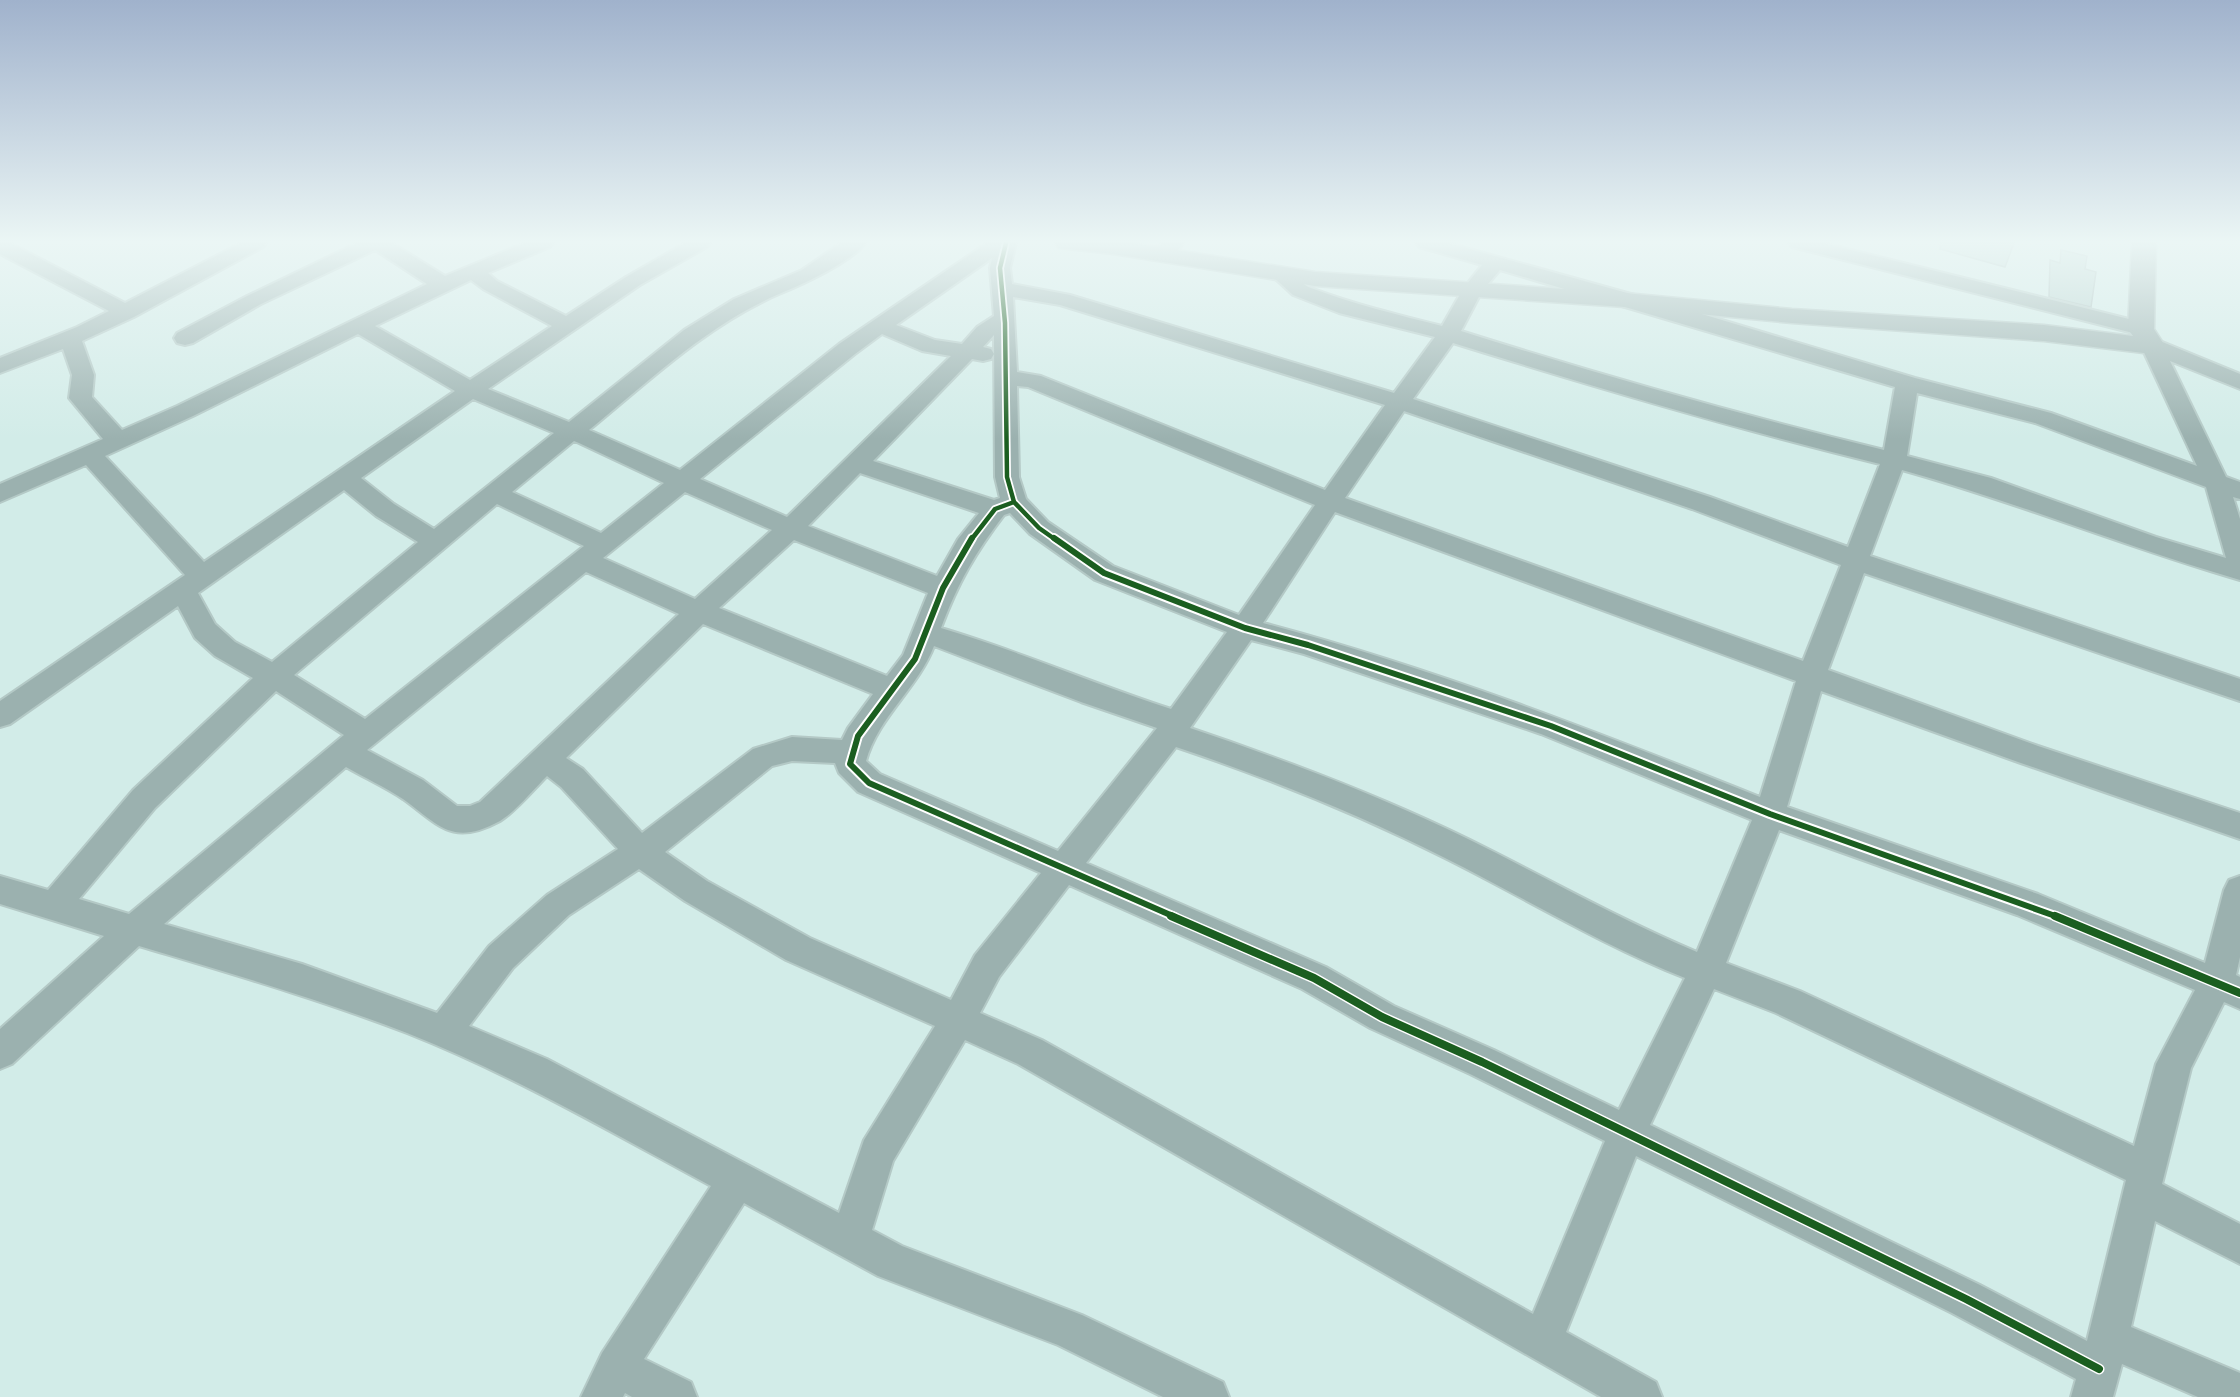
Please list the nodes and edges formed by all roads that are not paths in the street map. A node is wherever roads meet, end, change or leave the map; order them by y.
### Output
1 (119, 308) edge
2 (133, 308) edge
3 (239, 308) edge
4 (396, 308) edge
5 (535, 308) edge
6 (592, 308) edge
7 (733, 308) edge
8 (907, 308) edge
9 (1002, 308) edge
10 (1004, 308) edge
11 (1091, 308) edge
12 (1348, 308) edge
13 (1462, 308) edge
14 (1653, 308) edge
15 (1711, 308) edge
16 (2038, 308) edge
17 (2146, 308) edge
18 (126, 312) junction
19 (567, 325) junction
20 (360, 326) junction
21 (881, 326) junction
22 (1448, 334) junction
23 (185, 338) dead end
24 (2147, 338) junction
25 (70, 339) junction
26 (967, 351) junction
27 (0, 366) edge
28 (1005, 368) junction
29 (2240, 382) edge
30 (1907, 383) junction
31 (473, 389) junction
32 (1399, 402) junction
33 (572, 431) junction
34 (118, 441) junction
35 (89, 454) junction
36 (1894, 460) junction
37 (857, 464) junction
38 (345, 478) junction
39 (681, 480) junction
40 (2216, 481) junction
41 (2240, 490) edge
42 (494, 493) junction
43 (0, 494) edge
44 (1329, 501) junction
45 (1004, 506) junction
46 (792, 527) junction
47 (435, 541) junction
48 (592, 552) junction
49 (1855, 559) junction
50 (2240, 561) edge
51 (2240, 571) edge
52 (193, 584) junction
53 (943, 588) junction
54 (699, 610) junction
55 (1245, 628) junction
56 (925, 633) junction
57 (1812, 675) junction
58 (272, 678) junction
59 (892, 690) junction
60 (2240, 690) edge
61 (0, 716) edge
62 (1174, 728) junction
63 (366, 735) junction
64 (344, 752) junction
65 (853, 752) junction
66 (546, 760) junction
67 (1770, 814) junction
68 (2240, 826) edge
69 (639, 852) junction
70 (1064, 868) junction
71 (0, 890) edge
72 (2240, 890) edge
73 (54, 907) junction
74 (134, 930) junction
75 (1706, 971) junction
76 (2228, 988) edge
77 (958, 1020) junction
78 (443, 1032) junction
79 (0, 1052) edge
80 (1627, 1133) junction
81 (738, 1178) junction
82 (2144, 1182) junction
83 (850, 1238) junction
84 (2240, 1245) edge
85 (1542, 1341) junction
86 (2100, 1368) edge
87 (609, 1382) edge
88 (2240, 1394) edge
89 (676, 1397) edge
90 (1208, 1397) edge
91 (1641, 1397) edge

1 - 18 street
2 - 18 street
3 - 23 street
4 - 20 street
5 - 19 street
6 - 19 street
7 - 33 street
8 - 21 street
9 - 26 street
10 - 28 street
11 - 32 street
12 - 22 street
13 - 22 street
14 - 30 street
15 - 24 street
16 - 24 street
17 - 24 street
18 - 25 street
19 - 31 street
20 - 31 street
20 - 34 street
21 - 26 street
21 - 39 street
22 - 32 street
22 - 36 street
24 - 29 street
24 - 40 street
25 - 27 street
25 - 34 street
26 - 28 street
26 - 37 street
28 - 44 street
28 - 45 street
30 - 36 street
30 - 40 street
31 - 33 street
31 - 38 street
32 - 44 street
32 - 49 street
33 - 39 street
33 - 42 street
34 - 35 street
35 - 43 street
35 - 52 street
36 - 49 street
36 - 51 street
37 - 45 street
37 - 46 street
38 - 47 street
38 - 52 street
39 - 46 street
39 - 48 street
40 - 41 street
40 - 50 street
42 - 47 street
42 - 48 street
44 - 55 street
44 - 57 street
45 - 53 street
45 - 55 street
46 - 53 street
46 - 54 street
47 - 58 street
48 - 54 street
48 - 63 street
49 - 57 street
49 - 60 street
52 - 58 street
52 - 61 street
53 - 56 street
54 - 59 street
54 - 66 street
55 - 62 street
55 - 67 street
56 - 59 street
56 - 62 street
57 - 67 street
57 - 68 street
58 - 63 street
58 - 73 street
59 - 65 street
62 - 70 street
62 - 75 street
63 - 64 street
64 - 66 street
64 - 74 street
65 - 69 street
65 - 70 street
66 - 69 street
67 - 75 street
67 - 76 street
69 - 77 street
69 - 78 street
70 - 77 street
70 - 80 street
71 - 73 street
72 - 76 street
73 - 74 street
74 - 78 street
74 - 79 street
75 - 80 street
75 - 82 street
76 - 82 street
77 - 83 street
77 - 85 street
78 - 81 street
80 - 85 street
80 - 86 street
81 - 83 street
81 - 87 street
82 - 84 street
82 - 86 street
83 - 90 street
85 - 91 street
86 - 88 street
87 - 89 street

